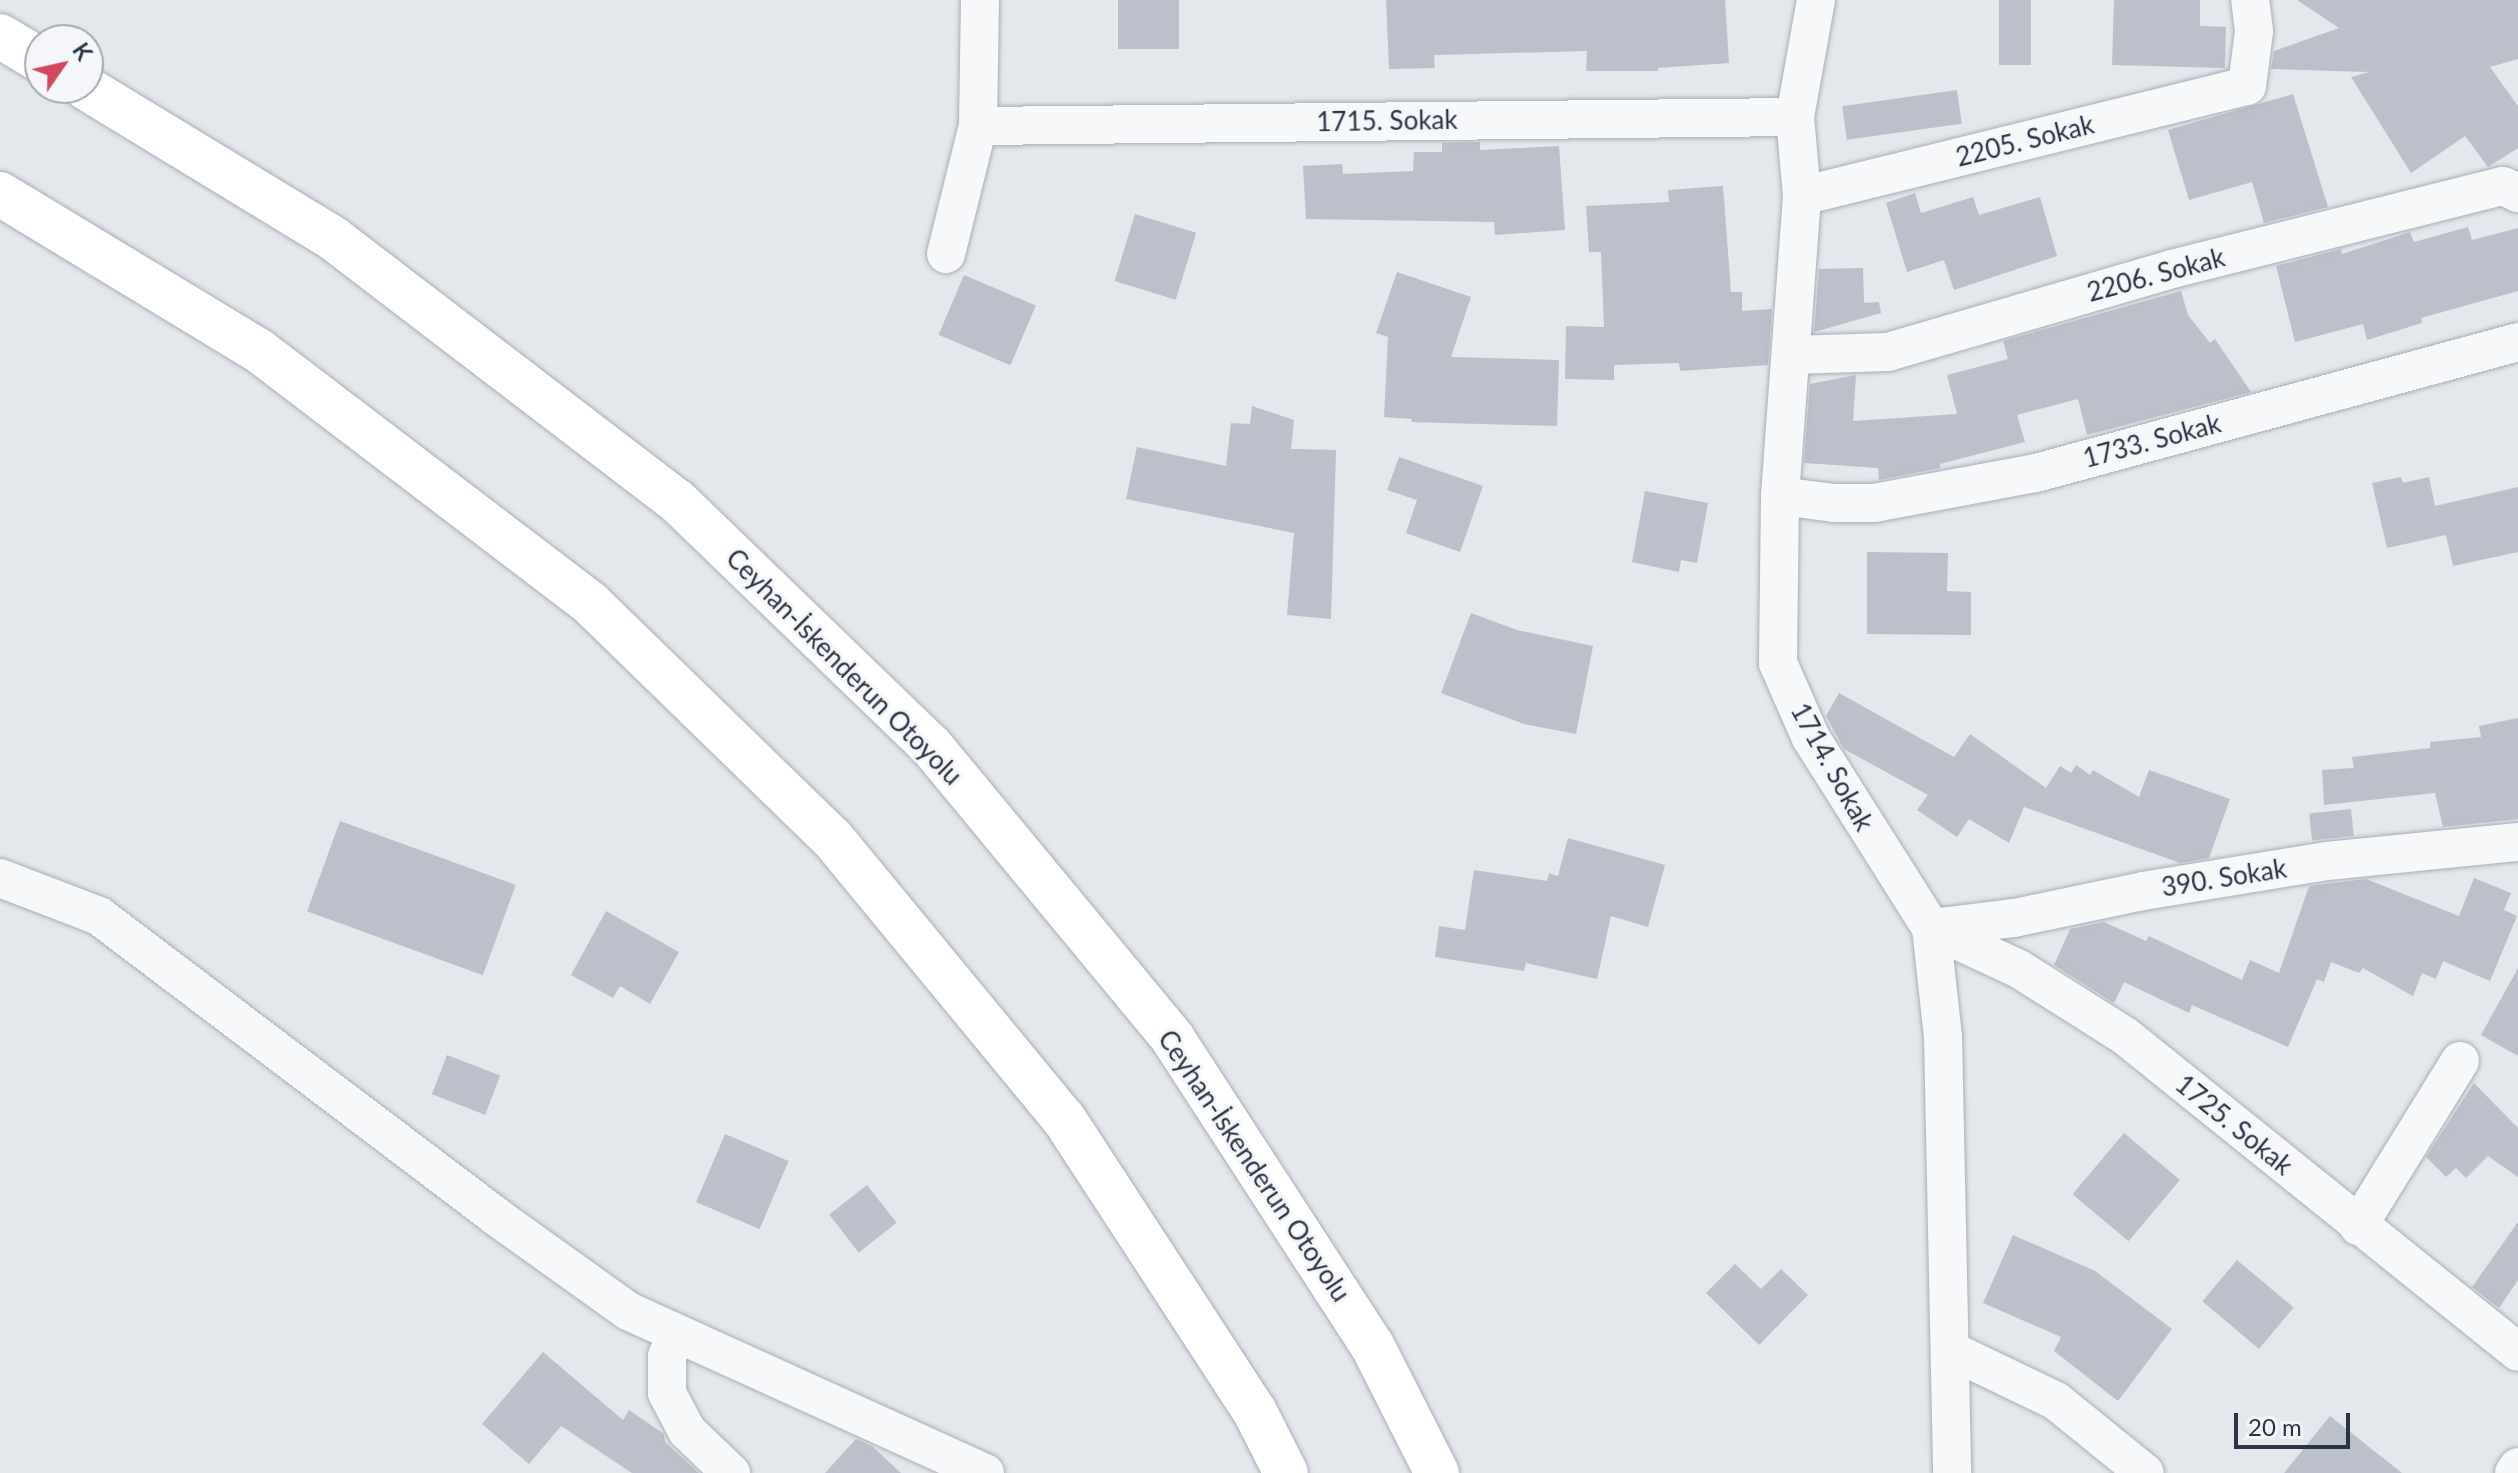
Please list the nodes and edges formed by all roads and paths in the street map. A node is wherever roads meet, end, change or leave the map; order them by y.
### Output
1 (980, 0) edge
2 (1816, 0) edge
3 (2250, 0) edge
4 (0, 36) edge
5 (24, 50) edge
6 (104, 99) edge
7 (1795, 117) junction
8 (978, 126) junction
9 (2518, 193) edge
10 (0, 194) edge
11 (1802, 196) junction
12 (0, 222) edge
13 (946, 254) dead end
14 (2518, 342) edge
15 (258, 350) junction
16 (1792, 355) junction
17 (1780, 496) junction
18 (2518, 842) edge
19 (0, 878) edge
20 (1931, 928) junction
21 (2460, 1061) dead end
22 (2358, 1226) junction
23 (676, 1333) junction
24 (1950, 1350) junction
25 (2518, 1352) edge
26 (2518, 1467) edge
27 (731, 1473) edge
28 (985, 1473) edge
29 (1286, 1473) edge
30 (1437, 1473) edge
31 (1952, 1473) edge
32 (2145, 1473) edge
33 (2514, 1473) edge

1 - 8 street
2 - 7 street, 1714. Sokak
3 - 11 street, 2205. Sokak
4 - 5 highway
6 - 30 highway, Ceyhan-İskenderun Otoyolu
7 - 8 street, 1715. Sokak
7 - 11 street, 1714. Sokak
8 - 13 street
9 - 16 street, 2206. Sokak
10 - 15 highway
11 - 16 street, 1714. Sokak
12 - 15 highway
14 - 17 street, 1733. Sokak
15 - 29 highway
16 - 17 street, 1714. Sokak
17 - 20 street, 1714. Sokak
18 - 20 street, 390. Sokak
19 - 23 street
20 - 22 street, 1725. Sokak
20 - 24 street, 1714. Sokak
21 - 22 street
22 - 25 street, 1725. Sokak
23 - 27 street
23 - 28 street
24 - 31 street, 1714. Sokak
24 - 32 street
26 - 33 street

